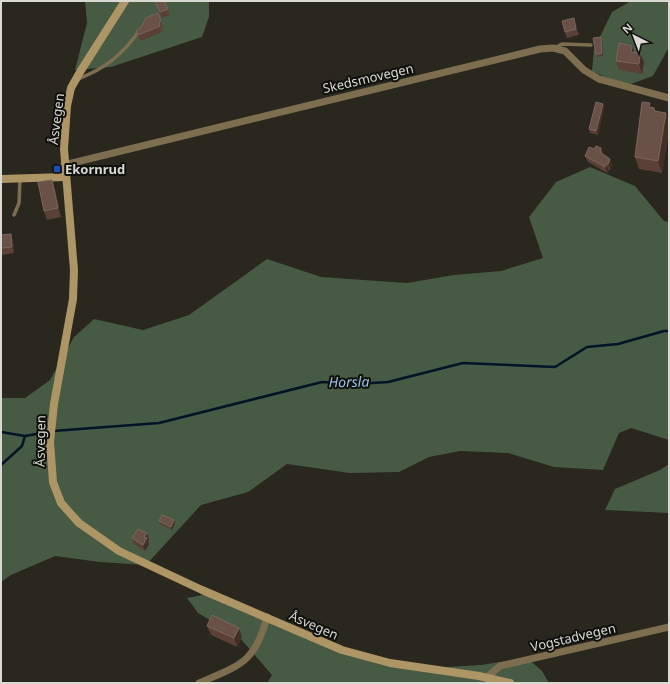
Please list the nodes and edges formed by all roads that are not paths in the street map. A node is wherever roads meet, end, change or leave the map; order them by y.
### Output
1 (125, 1) edge
2 (144, 24) edge
3 (591, 45) dead end
4 (553, 48) junction
5 (77, 79) junction
6 (669, 98) edge
7 (64, 165) junction
8 (65, 177) junction
9 (1, 179) edge
10 (20, 179) junction
11 (14, 215) dead end
12 (266, 617) junction
13 (669, 627) edge
14 (486, 678) junction
15 (199, 683) edge
16 (510, 683) edge

1 - 5 main road, Åsvegen
2 - 5 lane
3 - 4 lane
4 - 6 street
4 - 7 street, Skedsmovegen
5 - 7 main road, Åsvegen
7 - 8 main road, Åsvegen
8 - 10 main road
8 - 12 main road, Åsvegen
9 - 10 main road
10 - 11 lane
12 - 14 main road, Åsvegen
12 - 15 street
13 - 14 street, Vogstadvegen
14 - 16 main road, Åsvegen

